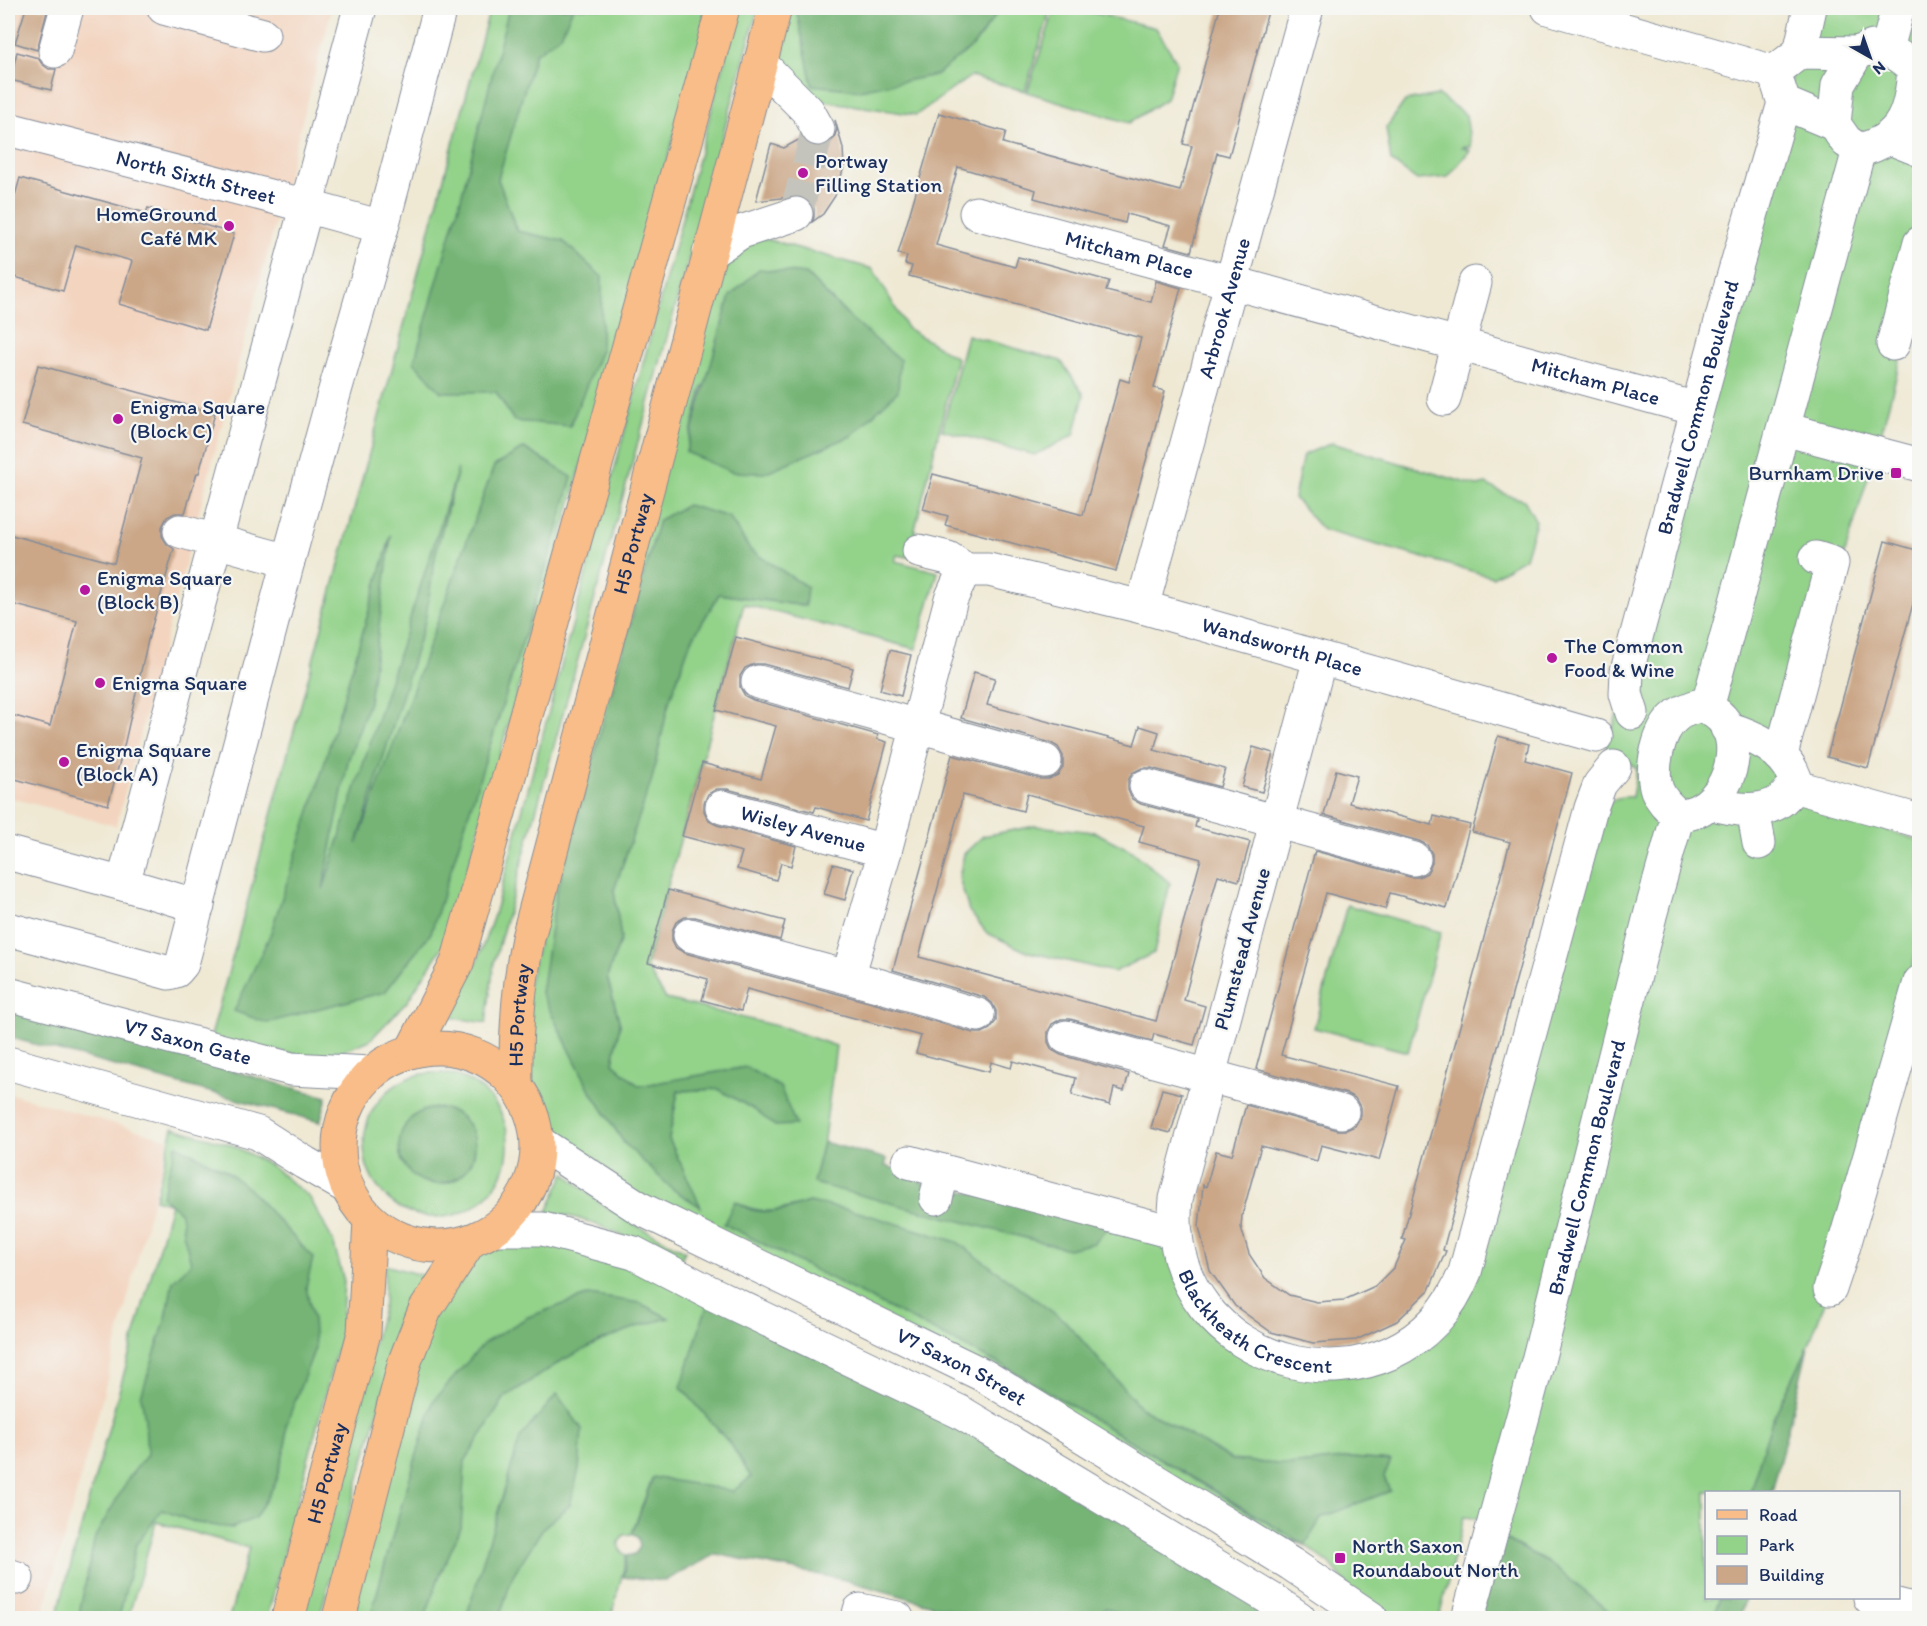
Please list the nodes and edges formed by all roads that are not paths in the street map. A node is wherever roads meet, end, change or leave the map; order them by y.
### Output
1 (67, 8) edge
2 (164, 8) edge
3 (360, 8) edge
4 (440, 8) edge
5 (723, 8) edge
6 (775, 8) edge
7 (1307, 8) edge
8 (1551, 8) edge
9 (1810, 8) edge
10 (1898, 8) edge
11 (263, 35) dead end
12 (55, 51) dead end
13 (1872, 51) junction
14 (1800, 52) junction
15 (760, 63) junction
16 (1917, 70) edge
17 (1774, 72) junction
18 (1784, 103) junction
19 (1834, 124) junction
20 (8, 129) edge
21 (818, 129) dead end
22 (1890, 138) junction
23 (1859, 150) junction
24 (1920, 150) edge
25 (306, 206) junction
26 (976, 213) dead end
27 (796, 214) dead end
28 (382, 227) junction
29 (1920, 243) edge
30 (710, 253) junction
31 (1231, 281) junction
32 (1475, 283) dead end
33 (1459, 343) junction
34 (1893, 344) dead end
35 (1444, 399) dead end
36 (1697, 409) junction
37 (1784, 429) junction
38 (1920, 465) edge
39 (180, 531) dead end
40 (216, 541) junction
41 (919, 551) dead end
42 (1816, 558) dead end
43 (288, 561) junction
44 (966, 570) junction
45 (1142, 606) junction
46 (1320, 658) junction
47 (758, 682) dead end
48 (1632, 713) junction
49 (1675, 716) junction
50 (1717, 718) junction
51 (917, 726) junction
52 (1596, 736) junction
53 (1781, 755) junction
54 (1044, 761) dead end
55 (1614, 767) junction
56 (1146, 786) dead end
57 (1793, 786) junction
58 (1657, 791) junction
59 (1710, 803) junction
60 (722, 807) dead end
61 (1753, 810) junction
62 (1678, 815) junction
63 (1920, 821) edge
64 (1277, 822) junction
65 (1759, 843) dead end
66 (885, 850) junction
67 (8, 853) edge
68 (1414, 859) dead end
69 (123, 884) junction
70 (198, 906) junction
71 (8, 929) edge
72 (690, 935) dead end
73 (848, 977) junction
74 (1920, 982) edge
75 (8, 994) edge
76 (978, 1015) dead end
77 (1066, 1037) dead end
78 (412, 1050) junction
79 (8, 1063) edge
80 (371, 1072) junction
81 (1208, 1076) junction
82 (516, 1084) junction
83 (1342, 1112) dead end
84 (538, 1142) junction
85 (909, 1162) dead end
86 (345, 1186) junction
87 (370, 1221) junction
88 (1176, 1233) junction
89 (483, 1235) junction
90 (1830, 1289) dead end
91 (1874, 1599) edge
92 (1920, 1611) edge
93 (288, 1618) edge
94 (339, 1618) edge
95 (858, 1618) edge
96 (897, 1618) edge
97 (1299, 1618) edge
98 (1371, 1618) edge
99 (1468, 1618) edge

1 - 12 street
2 - 11 street
3 - 25 street
4 - 28 street
5 - 78 main road
6 - 15 main road, H5 Portway
7 - 31 street, Arbrook Avenue
8 - 17 street
9 - 14 street
10 - 13 street
13 - 14 street
13 - 16 street
13 - 19 street
14 - 17 street
15 - 21 street
15 - 30 main road, H5 Portway
16 - 22 street
17 - 18 street
18 - 19 street
18 - 36 street, Bradwell Common Boulevard
19 - 23 street
20 - 25 street, North Sixth Street
22 - 23 street
22 - 24 street
23 - 37 street
25 - 28 street, North Sixth Street
25 - 40 street
26 - 31 street, Mitcham Place
27 - 30 street
28 - 43 street
29 - 34 street
30 - 82 main road, H5 Portway
31 - 33 street, Mitcham Place
31 - 45 street, Arbrook Avenue
32 - 33 street
33 - 35 street
33 - 36 street, Mitcham Place
36 - 48 street, Bradwell Common Boulevard
37 - 38 street
37 - 50 street
39 - 40 street
40 - 43 street
40 - 69 street
41 - 44 street
42 - 53 street
43 - 70 street
44 - 45 street, Wandsworth Place
44 - 51 street, Wisley Avenue
45 - 46 street, Wandsworth Place
46 - 52 street, Wandsworth Place
46 - 64 street, Plumstead Avenue
47 - 51 street
48 - 49 street
48 - 52 street
49 - 50 street
49 - 58 street
50 - 53 street
50 - 59 street
51 - 54 street
51 - 66 street, Wisley Avenue
52 - 55 street
53 - 57 street
55 - 58 street
55 - 88 street, Blackheath Crescent
56 - 64 street
57 - 61 street
57 - 63 street
58 - 62 street
59 - 61 street
59 - 62 street
60 - 66 street, Wisley Avenue
61 - 65 street
62 - 99 street, Bradwell Common Boulevard
64 - 68 street
64 - 81 street, Plumstead Avenue
66 - 73 street, Wisley Avenue
67 - 69 street
69 - 70 street
70 - 71 street
72 - 73 street
73 - 76 street
74 - 90 street
75 - 80 street, V7 Saxon Gate
77 - 81 street
78 - 80 main road
78 - 82 main road
79 - 86 street
80 - 86 main road
81 - 83 street
81 - 88 street, Plumstead Avenue
82 - 84 main road
84 - 89 main road
84 - 98 street, V7 Saxon Street
85 - 88 street, Blackheath Crescent
86 - 87 main road
87 - 89 main road
87 - 93 main road, H5 Portway
89 - 94 main road
89 - 97 street, V7 Saxon Street
91 - 92 street
95 - 96 street

